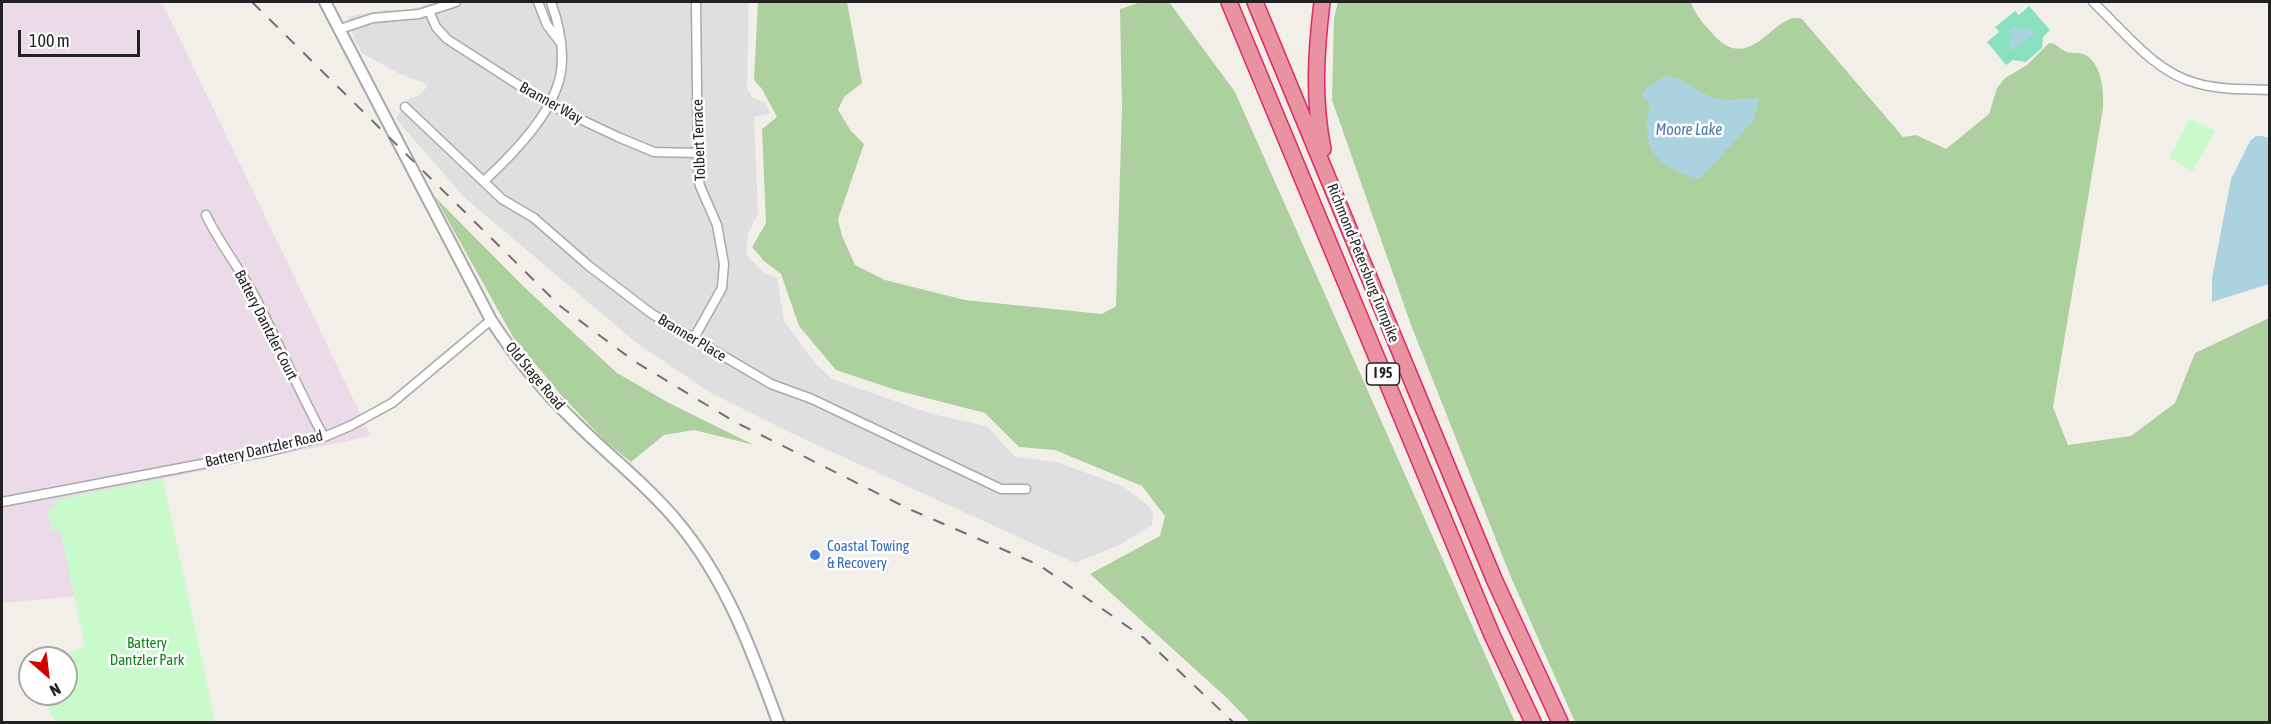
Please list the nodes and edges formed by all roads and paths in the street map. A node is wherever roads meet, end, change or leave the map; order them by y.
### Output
1 (325, 2) edge
2 (456, 2) edge
3 (538, 2) edge
4 (551, 2) edge
5 (696, 2) edge
6 (1229, 2) edge
7 (1255, 2) edge
8 (1322, 2) edge
9 (2093, 2) edge
10 (429, 11) junction
11 (340, 29) junction
12 (561, 42) junction
13 (2270, 90) edge
14 (548, 104) junction
15 (405, 107) dead end
16 (696, 153) junction
17 (484, 181) junction
18 (1330, 182) junction
19 (206, 214) dead end
20 (492, 320) junction
21 (694, 338) junction
22 (324, 437) junction
23 (1026, 489) dead end
24 (2, 502) edge
25 (778, 723) edge
26 (1533, 723) edge
27 (1560, 723) edge

1 - 11 street, Old Stage Road
2 - 10 street
3 - 12 street
4 - 12 street
5 - 16 street, Tolbert Terrace
6 - 26 highway, Richmond-Petersburg Turnpike / I 95
7 - 18 highway, Richmond-Petersburg Turnpike / I 95
8 - 18 highway
9 - 13 street
10 - 11 street
10 - 14 street, Branner Way
11 - 20 street, Old Stage Road
12 - 14 street
14 - 16 street, Branner Way
14 - 17 street
15 - 17 street, Branner Place
16 - 21 street, Tolbert Terrace
17 - 21 street, Branner Place
18 - 27 highway, Richmond-Petersburg Turnpike / I 95
19 - 22 street, Battery Dantzler Court
20 - 22 street, Battery Dantzler Road
20 - 25 street, Old Stage Road
21 - 23 street, Branner Place
22 - 24 street, Battery Dantzler Road

